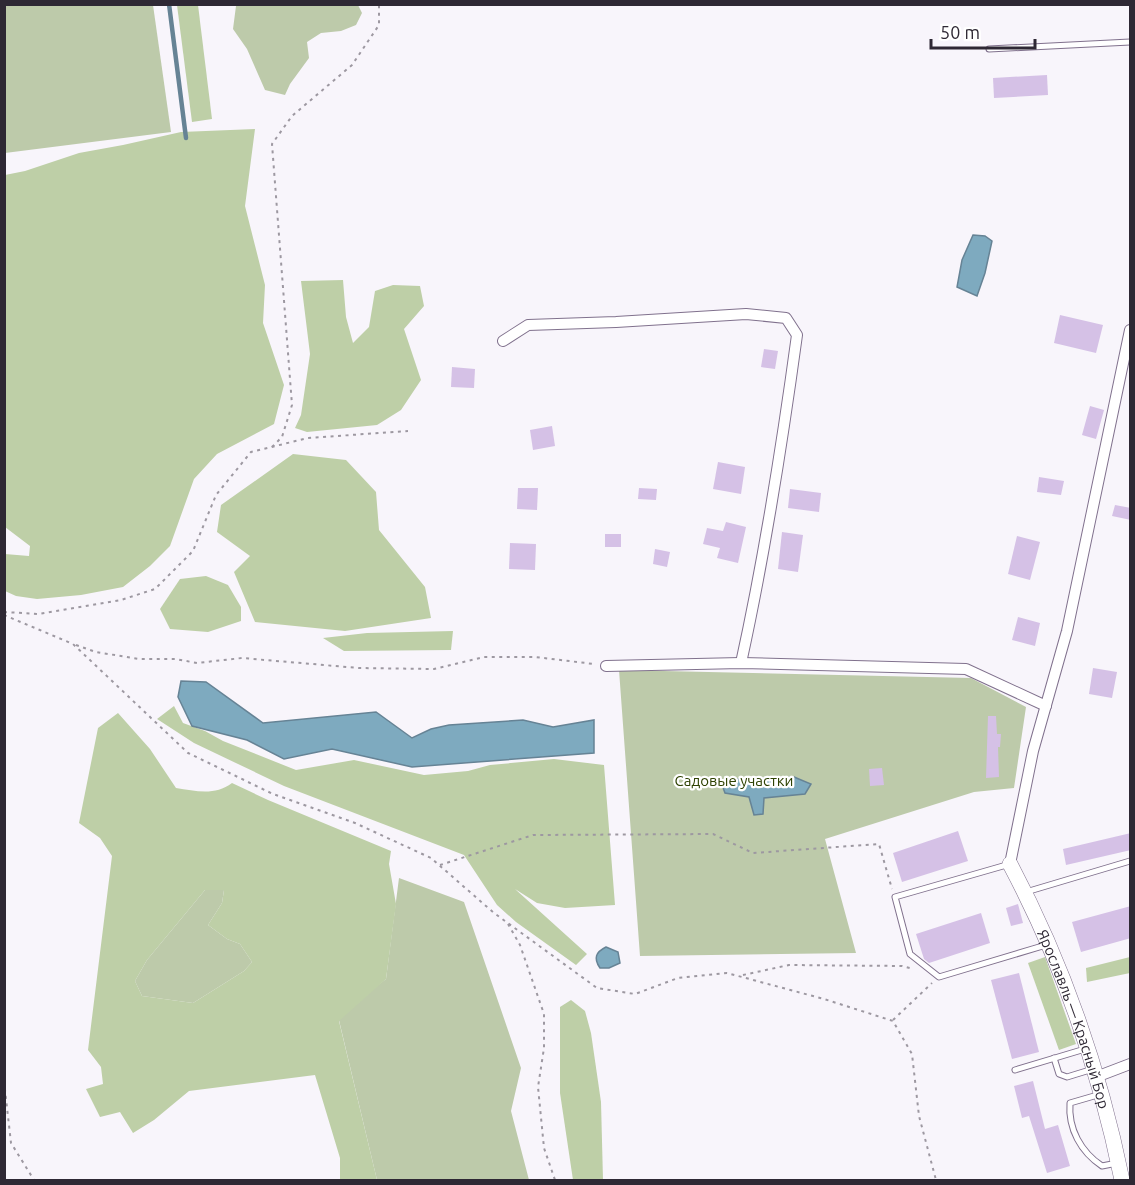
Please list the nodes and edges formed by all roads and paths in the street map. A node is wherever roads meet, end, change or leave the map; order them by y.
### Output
1 (379, 4) edge
2 (1131, 42) edge
3 (989, 50) dead end
4 (1131, 330) edge
5 (503, 341) dead end
6 (408, 431) dead end
7 (272, 447) junction
8 (4, 614) edge
9 (73, 644) junction
10 (741, 663) junction
11 (606, 666) joint
12 (1046, 706) junction
13 (1131, 861) edge
14 (1010, 864) junction
15 (440, 866) junction
16 (1025, 892) junction
17 (895, 897) junction
18 (507, 922) junction
19 (1047, 945) junction
20 (740, 976) junction
21 (939, 977) junction
22 (893, 1021) junction
23 (1087, 1048) junction
24 (1054, 1058) junction
25 (1131, 1064) edge
26 (1015, 1070) dead end
27 (1095, 1073) junction
28 (4, 1081) edge
29 (1101, 1093) junction
30 (1118, 1162) junction
31 (34, 1180) edge
32 (555, 1180) edge
33 (936, 1180) edge
34 (1122, 1180) edge

1 - 7 path
2 - 3 lane
4 - 12 street
5 - 10 street
6 - 7 path
7 - 8 path
8 - 9 path
9 - 11 path
9 - 15 path
10 - 11 street
10 - 12 street
12 - 14 street
13 - 16 lane
14 - 16 street, Ярославль — Красный Бор
14 - 17 lane
15 - 17 path
15 - 18 path
16 - 19 street, Ярославль — Красный Бор
17 - 21 lane
18 - 20 path
18 - 32 path
19 - 21 lane
19 - 23 street, Ярославль — Красный Бор
20 - 21 path
20 - 22 path
21 - 22 path
22 - 33 path
23 - 24 lane
23 - 27 street, Ярославль — Красный Бор
24 - 26 lane
24 - 27 lane
25 - 27 street
27 - 29 street, Ярославль — Красный Бор
28 - 31 path
29 - 30 street, Ярославль — Красный Бор
29 - 30 lane
30 - 34 street, Ярославль — Красный Бор

